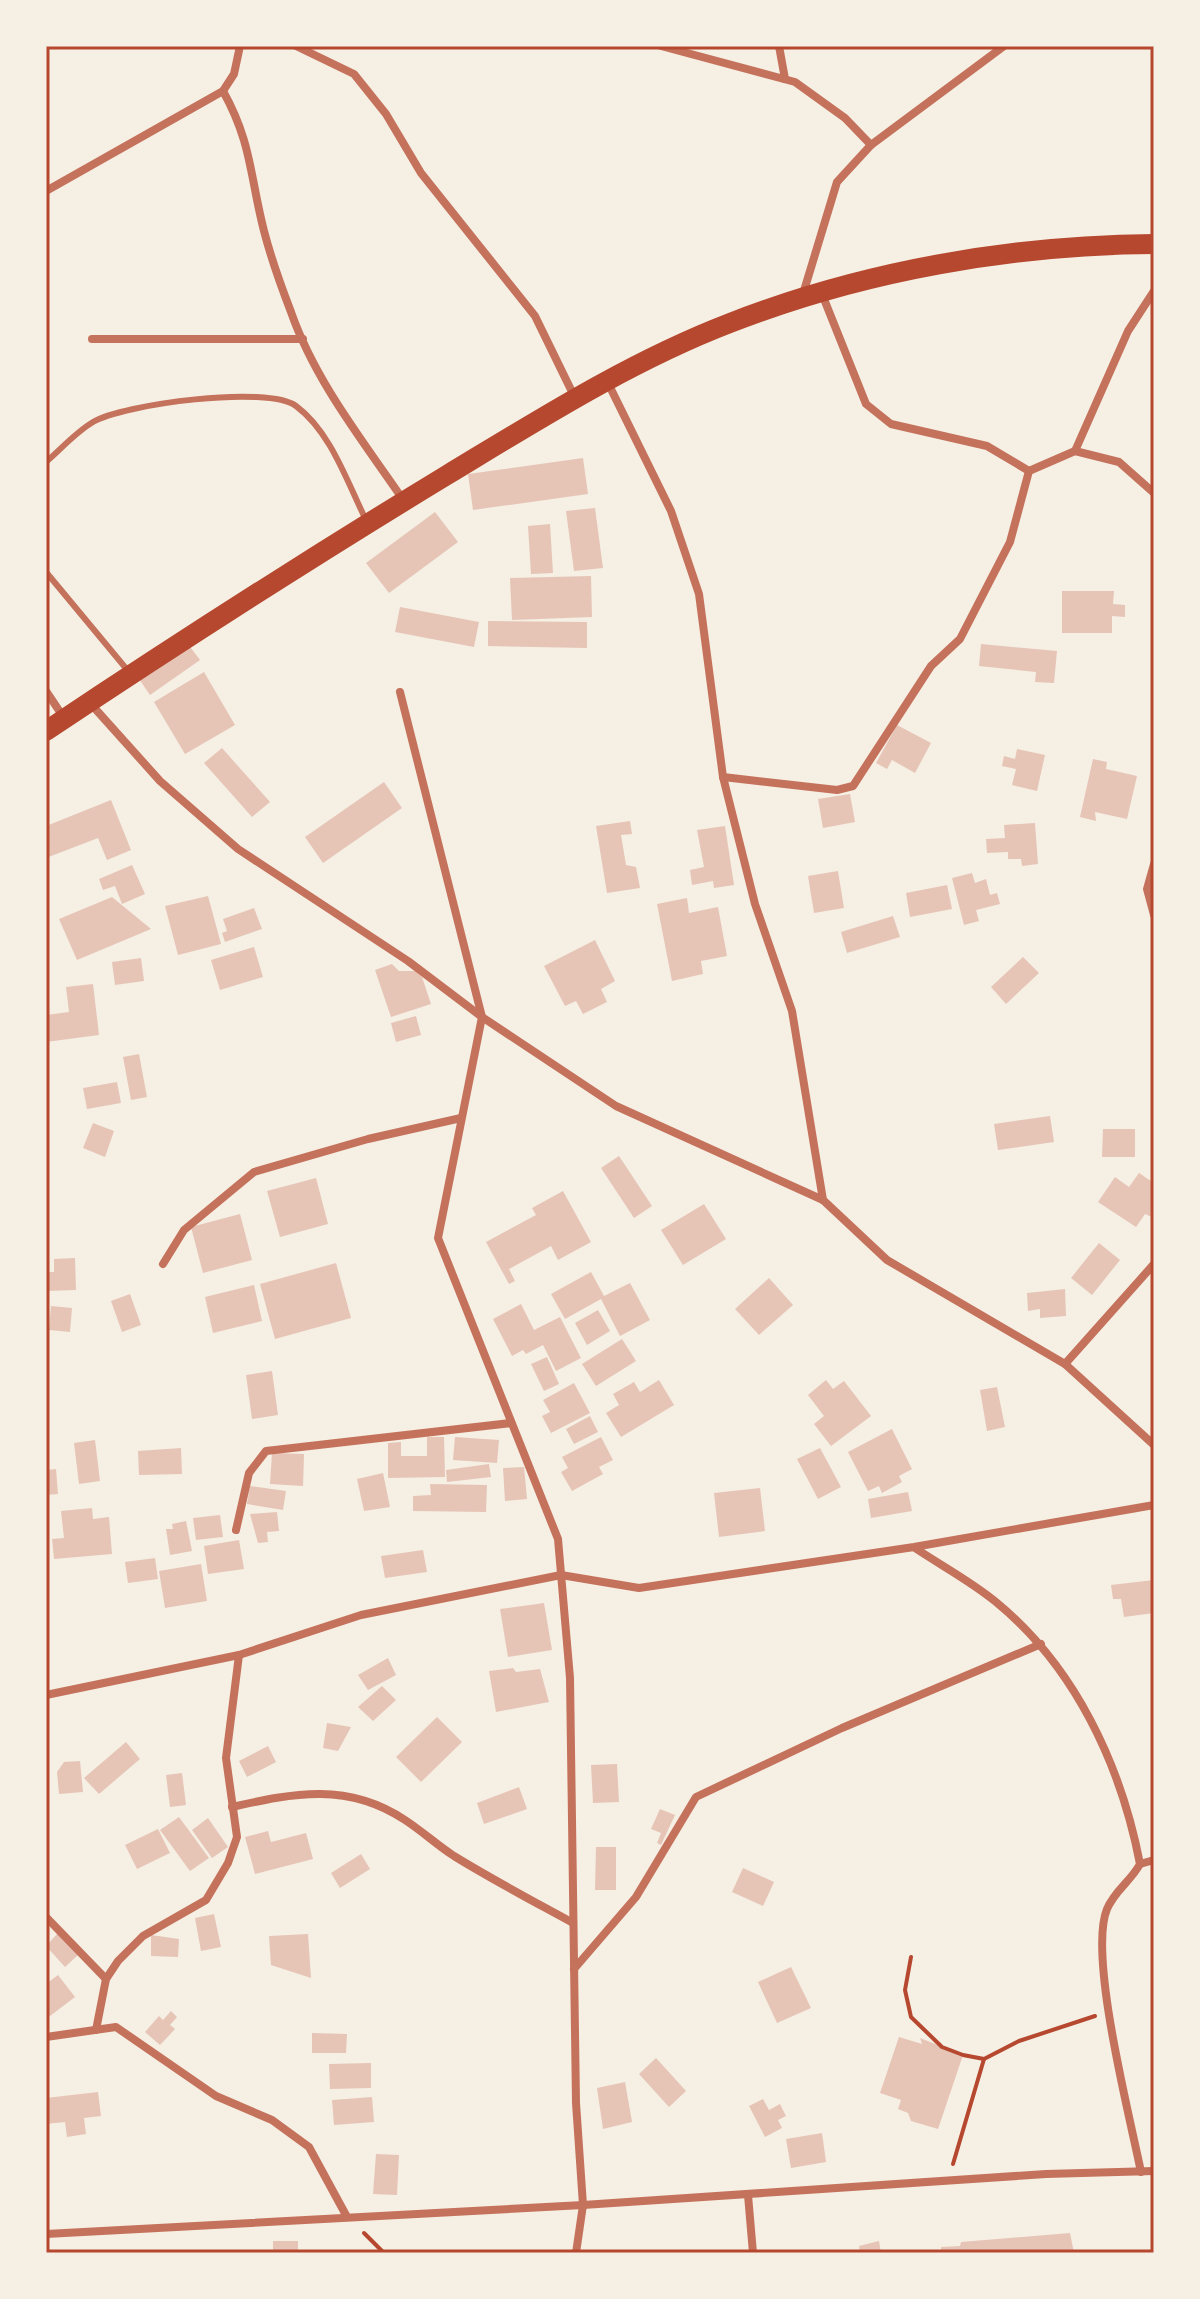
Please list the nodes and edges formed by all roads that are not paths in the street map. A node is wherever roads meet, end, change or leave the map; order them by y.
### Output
1 (240, 46) edge
2 (296, 46) edge
3 (661, 46) edge
4 (779, 46) edge
5 (1004, 46) edge
6 (785, 79) junction
7 (223, 91) junction
8 (871, 145) junction
9 (46, 191) edge
10 (1154, 244) edge
11 (1154, 291) edge
12 (822, 293) junction
13 (802, 299) junction
14 (92, 339) dead end
15 (303, 339) junction
16 (608, 383) junction
17 (576, 399) junction
18 (1075, 451) junction
19 (46, 462) edge
20 (1029, 471) junction
21 (1154, 493) edge
22 (404, 501) junction
23 (368, 524) junction
24 (46, 572) edge
25 (131, 675) junction
26 (46, 691) edge
27 (400, 692) dead end
28 (89, 702) junction
29 (65, 719) junction
30 (46, 731) edge
31 (723, 777) junction
32 (1154, 864) edge
33 (1154, 915) edge
34 (482, 1017) junction
35 (461, 1118) junction
36 (823, 1200) junction
37 (163, 1264) dead end
38 (1154, 1264) edge
39 (1065, 1364) junction
40 (511, 1423) junction
41 (1154, 1445) edge
42 (1154, 1505) edge
43 (236, 1530) dead end
44 (914, 1547) junction
45 (561, 1575) junction
46 (1041, 1644) junction
47 (239, 1655) junction
48 (46, 1695) edge
49 (232, 1807) junction
50 (1154, 1860) edge
51 (1140, 1864) junction
52 (46, 1917) edge
53 (573, 1923) junction
54 (574, 1969) junction
55 (106, 1979) junction
56 (96, 2030) junction
57 (46, 2037) edge
58 (1154, 2171) edge
59 (1141, 2172) junction
60 (748, 2195) junction
61 (583, 2205) junction
62 (347, 2217) junction
63 (46, 2234) edge
64 (576, 2253) edge
65 (753, 2253) edge

1 - 7 street
2 - 17 street
3 - 6 street
4 - 6 street
5 - 8 street
6 - 8 street
7 - 9 street
7 - 15 street
8 - 13 street
10 - 12 main road
11 - 18 street
12 - 13 main road
12 - 20 street
13 - 16 main road
14 - 15 street
15 - 22 street
16 - 17 main road
16 - 31 street
17 - 22 main road
18 - 20 street
18 - 21 street
19 - 23 lane
20 - 31 street
22 - 23 main road
23 - 25 main road
24 - 25 lane
25 - 28 main road
26 - 29 street
27 - 34 street
28 - 29 main road
28 - 34 street
29 - 30 main road
31 - 36 street
32 - 33 street
34 - 35 street
34 - 36 street
35 - 37 street
35 - 40 street
36 - 39 street
38 - 39 street
39 - 41 street
40 - 43 street
40 - 45 street
42 - 44 street
44 - 45 street
44 - 46 street
45 - 47 street
45 - 53 street
46 - 51 street
46 - 54 street
47 - 48 street
47 - 49 street
49 - 53 street
49 - 55 street
50 - 51 street
51 - 59 street
52 - 55 street
53 - 54 street
54 - 61 street
55 - 56 street
56 - 57 street
56 - 62 street
58 - 59 street
59 - 60 street
60 - 61 street
60 - 65 street
61 - 62 street
61 - 64 street
62 - 63 street

